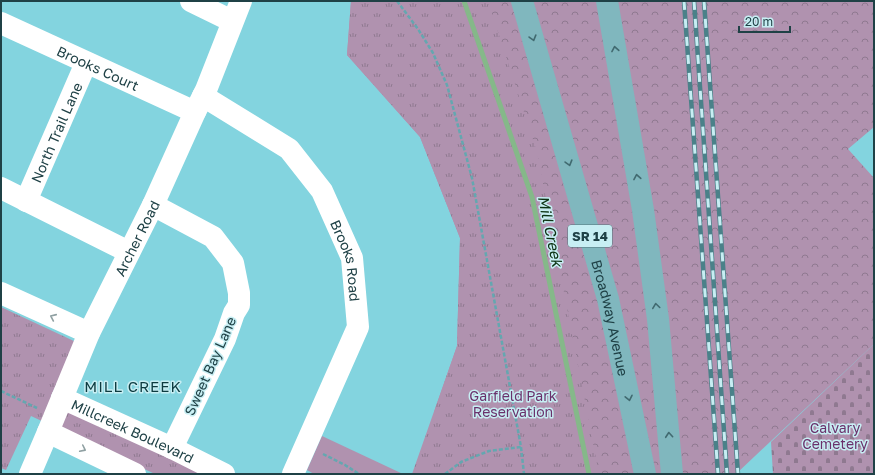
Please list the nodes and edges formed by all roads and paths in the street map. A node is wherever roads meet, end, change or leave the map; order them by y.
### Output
1 (191, 1) edge
2 (397, 1) edge
3 (522, 1) edge
4 (607, 1) edge
5 (237, 11) edge
6 (1, 23) edge
7 (86, 63) junction
8 (199, 104) junction
9 (1, 188) edge
10 (26, 201) junction
11 (153, 205) junction
12 (129, 252) junction
13 (1, 293) edge
14 (89, 333) junction
15 (1, 391) edge
16 (62, 398) junction
17 (40, 409) dead end
18 (48, 432) junction
19 (521, 447) junction
20 (172, 448) junction
21 (322, 454) dead end
22 (30, 474) edge
23 (135, 474) edge
24 (224, 474) edge
25 (293, 474) edge
26 (359, 474) edge
27 (445, 474) edge
28 (524, 474) edge
29 (645, 474) edge
30 (672, 474) edge

1 - 5 street
2 - 19 path
3 -> 29 main road, Broadway Avenue / SR 14
30 -> 4 main road
5 - 8 street, Archer Road
6 - 7 street, Brooks Court
7 - 8 street, Brooks Court
7 - 10 street, North Trail Lane
8 - 11 street, Archer Road
8 - 25 street, Brooks Road
9 - 10 street
10 - 12 street
11 - 12 street, Archer Road
11 - 20 street, Sweet Bay Lane
12 - 14 street, Archer Road
14 -> 13 street
14 - 16 street, Archer Road
15 - 17 path
16 - 18 street, Archer Road
16 - 20 street, Millcreek Boulevard
18 - 22 street, Archer Road
18 -> 23 street
19 - 27 path
19 - 28 path
20 - 24 street, Millcreek Boulevard
21 - 26 path

